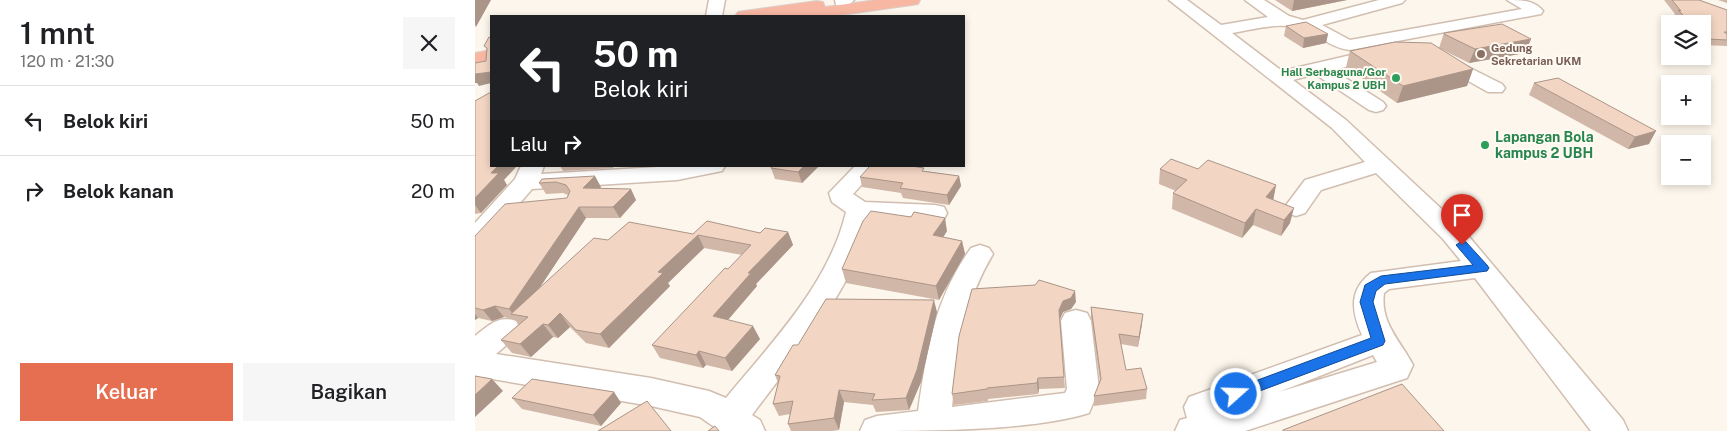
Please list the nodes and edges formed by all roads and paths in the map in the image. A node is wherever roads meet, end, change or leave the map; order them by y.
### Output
1 (717, 0) edge
2 (911, 0) edge
3 (1177, 0) edge
4 (1253, 0) edge
5 (1397, 0) edge
6 (1515, 0) edge
7 (1373, 3) edge
8 (840, 4) edge
9 (714, 15) edge
10 (753, 15) edge
11 (802, 15) edge
12 (1283, 19) junction
13 (1309, 24) junction
14 (1218, 31) junction
15 (490, 56) edge
16 (475, 59) edge
17 (490, 64) edge
18 (475, 67) edge
19 (1318, 68) junction
20 (1280, 77) junction
21 (1495, 88) dead end
22 (1376, 106) dead end
23 (1381, 165) junction
24 (705, 167) edge
25 (867, 167) edge
26 (679, 170) edge
27 (529, 174) edge
28 (537, 204) edge
29 (505, 206) junction
30 (1296, 208) edge
31 (859, 210) junction
32 (935, 213) dead end
33 (475, 239) edge
34 (979, 254) dead end
35 (1482, 268) junction
36 (1075, 321) dead end
37 (505, 329) dead end
38 (1379, 341) junction
39 (475, 353) edge
40 (475, 363) edge
41 (933, 423) junction
42 (1203, 424) edge
43 (739, 425) edge
44 (877, 431) edge
45 (1611, 431) edge

1 - 9 street
2 - 8 highway
3 - 14 street
4 - 12 street
5 - 7 street
6 - 13 street
7 - 13 street
8 - 10 highway
8 - 11 highway
12 - 13 street
12 - 14 street
14 - 20 street
15 - 16 highway
17 - 18 highway
19 - 20 street
19 - 21 street
19 - 22 street
20 - 23 street
23 - 30 street
23 - 35 street
24 - 26 street
25 - 31 street
26 - 27 street
27 - 29 street
28 - 29 street
29 - 33 street
31 - 32 street
31 - 43 street
34 - 41 street
35 - 38 street
35 - 45 street
36 - 41 street
37 - 39 street
38 - 42 street
38 - 42 street
40 - 43 street
41 - 44 street

